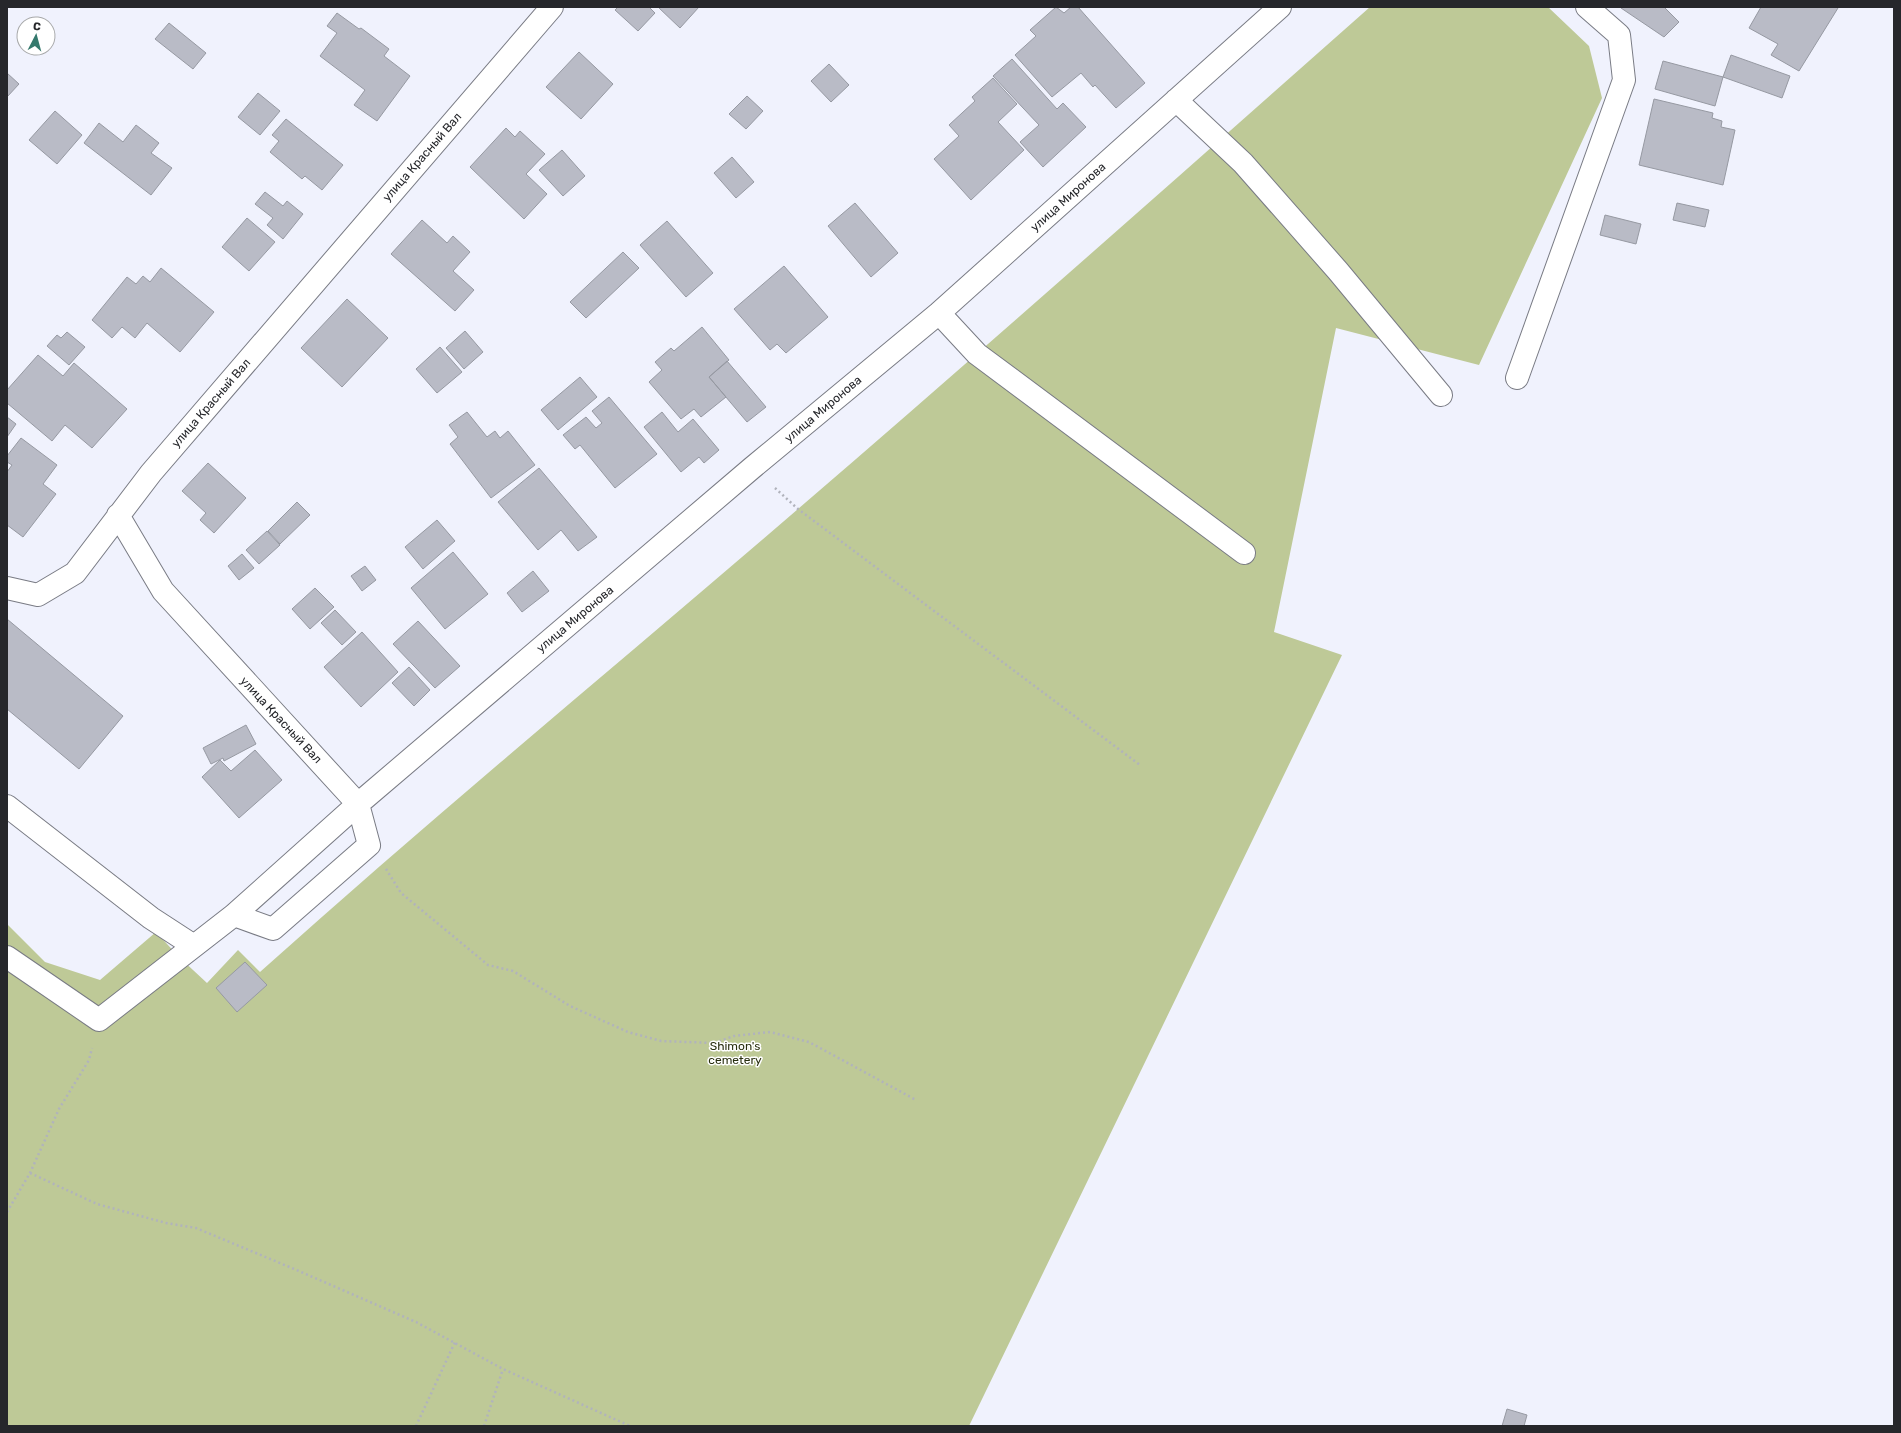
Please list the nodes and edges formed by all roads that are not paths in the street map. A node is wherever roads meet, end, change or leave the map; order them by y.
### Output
1 (552, 7) edge
2 (1280, 7) edge
3 (1587, 7) edge
4 (1176, 100) junction
5 (939, 313) junction
6 (1517, 378) dead end
7 (1441, 395) dead end
8 (118, 515) junction
9 (1244, 553) dead end
10 (7, 588) edge
11 (358, 804) junction
12 (7, 806) edge
13 (234, 915) junction
14 (194, 946) junction
15 (7, 957) edge

1 - 8 street, улица Красный Вал
2 - 4 street, улица Миронова
3 - 6 street
4 - 5 street, улица Миронова
4 - 7 street
5 - 9 street
5 - 11 street, улица Миронова
8 - 10 street
8 - 11 street, улица Красный Вал
11 - 13 street, улица Миронова
11 - 13 street
12 - 14 street
13 - 14 street, улица Миронова
14 - 15 street, улица Миронова

